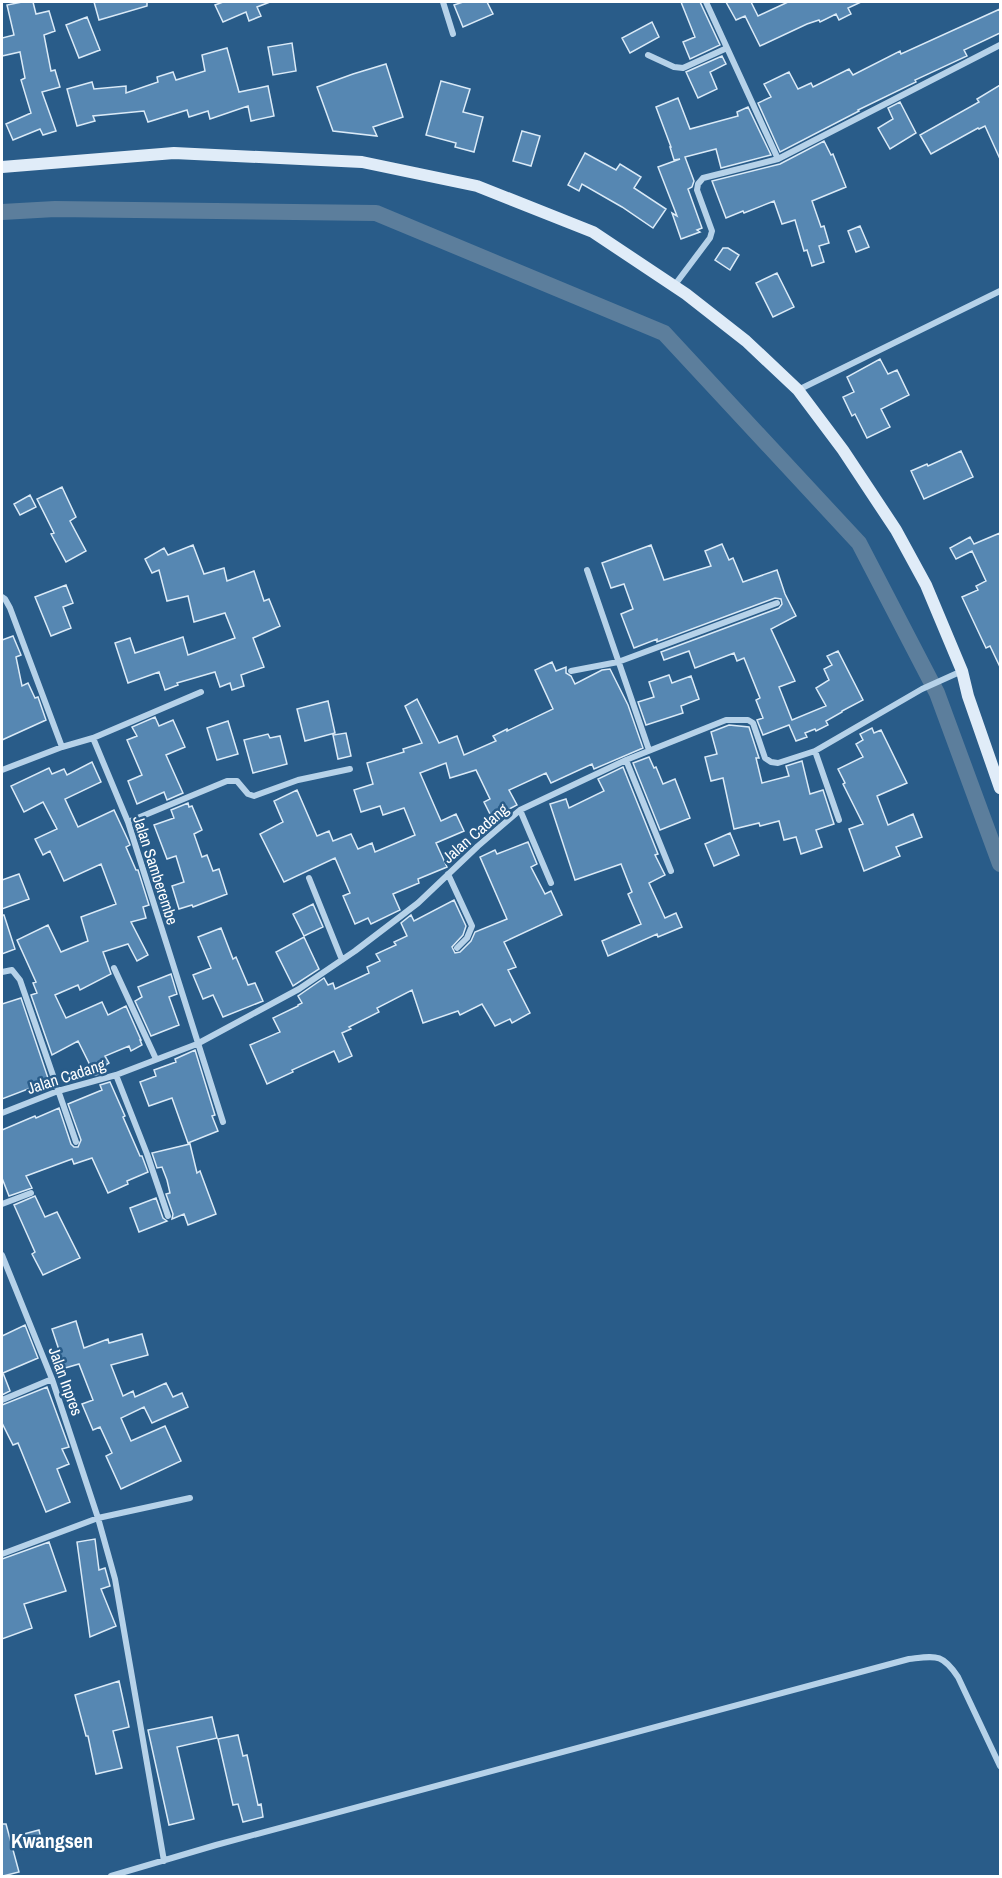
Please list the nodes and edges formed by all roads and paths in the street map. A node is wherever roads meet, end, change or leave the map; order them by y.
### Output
1 (443, 2) edge
2 (706, 2) edge
3 (453, 34) dead end
4 (1000, 45) edge
5 (727, 48) junction
6 (648, 55) dead end
7 (778, 159) junction
8 (2, 167) edge
9 (674, 286) junction
10 (1000, 291) edge
11 (798, 390) junction
12 (587, 570) dead end
13 (2, 597) edge
14 (777, 603) dead end
15 (618, 662) junction
16 (571, 671) dead end
17 (962, 671) junction
18 (201, 692) dead end
19 (93, 738) junction
20 (62, 747) junction
21 (649, 750) junction
22 (815, 751) junction
23 (626, 760) junction
24 (350, 769) dead end
25 (2, 770) edge
26 (1000, 788) edge
27 (520, 810) junction
28 (840, 820) dead end
29 (128, 822) junction
30 (671, 871) dead end
31 (448, 874) junction
32 (309, 878) dead end
33 (551, 883) dead end
34 (457, 948) dead end
35 (342, 960) junction
36 (114, 968) dead end
37 (2, 972) edge
38 (197, 1044) junction
39 (156, 1059) junction
40 (116, 1075) junction
41 (58, 1091) junction
42 (2, 1113) edge
43 (222, 1122) dead end
44 (76, 1142) dead end
45 (31, 1193) dead end
46 (2, 1204) edge
47 (168, 1216) dead end
48 (2, 1255) edge
49 (52, 1379) junction
50 (2, 1400) edge
51 (190, 1498) dead end
52 (98, 1518) junction
53 (2, 1554) edge
54 (1000, 1766) edge
55 (164, 1861) junction
56 (111, 1876) edge

1 - 3 street
2 - 5 street
4 - 7 street
5 - 6 street
5 - 7 street
7 - 9 street
8 - 9 street
9 - 11 street
10 - 11 street
11 - 17 street
12 - 15 street
13 - 20 street
14 - 15 street
15 - 16 street
15 - 21 street
17 - 22 street, Jalan Cadang
17 - 26 street
18 - 19 street
19 - 20 street
19 - 29 street, Jalan Samberembe
20 - 25 street
21 - 22 street, Jalan Cadang
21 - 23 street, Jalan Cadang
22 - 28 street
23 - 27 street, Jalan Cadang
23 - 30 street
24 - 29 street
27 - 31 street, Jalan Cadang
27 - 33 street
29 - 38 street, Jalan Samberembe
31 - 34 street
31 - 35 street, Jalan Cadang
32 - 35 street
35 - 38 street, Jalan Cadang
36 - 39 street
37 - 41 street
38 - 39 street, Jalan Cadang
38 - 43 street, Jalan Samberembe
39 - 40 street, Jalan Cadang
40 - 41 street, Jalan Cadang
40 - 47 street
41 - 42 street, Jalan Cadang
41 - 44 street
45 - 46 street
48 - 49 street, Jalan Inpres
49 - 50 street
49 - 52 street, Jalan Inpres
51 - 52 street
52 - 53 street
52 - 55 street, Jalan Inpres
54 - 55 street
55 - 56 street

